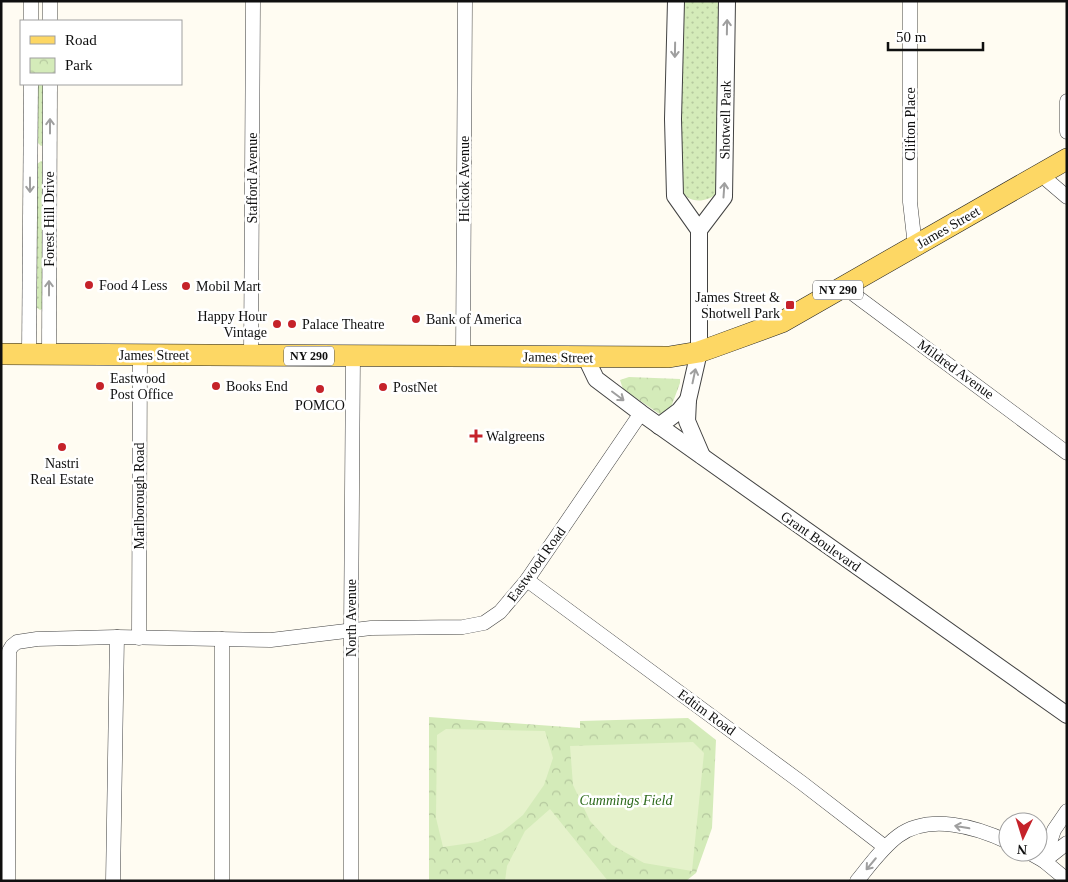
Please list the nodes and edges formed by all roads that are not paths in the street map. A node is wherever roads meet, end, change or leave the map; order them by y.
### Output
1 (252, 1) edge
2 (465, 1) edge
3 (676, 1) edge
4 (727, 1) edge
5 (910, 1) edge
6 (31, 3) edge
7 (50, 3) edge
8 (31, 20) edge
9 (50, 20) edge
10 (31, 85) edge
11 (50, 85) edge
12 (1067, 101) edge
13 (1067, 132) edge
14 (30, 148) junction
15 (50, 148) junction
16 (1067, 159) edge
17 (1040, 174) junction
18 (1067, 197) edge
19 (699, 230) junction
20 (915, 246) junction
21 (844, 287) junction
22 (30, 318) junction
23 (49, 319) junction
24 (699, 352) junction
25 (1, 354) edge
26 (39, 354) junction
27 (140, 355) junction
28 (251, 356) junction
29 (353, 356) junction
30 (463, 356) junction
31 (586, 358) junction
32 (688, 400) junction
33 (641, 413) junction
34 (659, 426) junction
35 (1067, 453) edge
36 (702, 456) junction
37 (527, 580) junction
38 (351, 631) junction
39 (117, 638) junction
40 (139, 638) junction
41 (222, 639) junction
42 (1067, 715) edge
43 (5, 763) edge
44 (1067, 811) edge
45 (998, 838) edge
46 (1067, 843) edge
47 (885, 847) junction
48 (1048, 849) edge
49 (1048, 858) edge
50 (1045, 862) edge
51 (1067, 880) edge
52 (8, 881) edge
53 (113, 881) edge
54 (222, 881) edge
55 (351, 881) edge
56 (857, 881) edge

1 - 28 street, Stafford Avenue
2 - 30 street, Hickok Avenue
3 -> 19 street
19 -> 4 street, Shotwell Park
5 - 20 street, Clifton Place
6 - 7 street
6 - 8 street
7 - 9 street
10 - 14 street, Forest Hill Drive
15 -> 11 street, Forest Hill Drive
12 - 13 street
14 - 15 street
14 -> 22 street, Forest Hill Drive
23 -> 15 street, Forest Hill Drive
16 - 17 main road, James Street / NY 290
17 - 18 street
17 - 20 main road, James Street / NY 290
19 - 24 street
20 - 21 main road, James Street / NY 290
21 - 24 main road, James Street / NY 290
21 - 35 street, Mildred Avenue
22 - 23 street
22 - 26 street, Forest Hill Drive
23 - 26 street, Forest Hill Drive
24 - 31 main road, James Street / NY 290
32 -> 24 street
25 - 26 main road, James Street / NY 290
26 - 27 main road, James Street / NY 290
27 - 28 main road, James Street / NY 290
27 - 40 street, Marlborough Road
28 - 29 main road, James Street / NY 290
29 - 30 main road, James Street / NY 290
29 - 38 street, North Avenue
30 - 31 main road, James Street / NY 290
31 -> 33 street, Grant Boulevard
32 - 34 street
32 - 36 street
33 - 34 street, Grant Boulevard
33 - 37 street, Eastwood Road
34 - 36 street, Grant Boulevard
36 - 42 street, Grant Boulevard
37 - 38 street, Eastwood Road
37 - 47 street, Edtim Road
38 - 41 street, Eastwood Road
38 - 55 street, North Avenue
39 - 40 street, Eastwood Road
39 - 43 street, Eastwood Road
39 - 53 street
40 - 41 street, Eastwood Road
41 - 54 street
43 - 52 street, Eastwood Road
44 - 48 street
45 -> 47 street
46 - 49 street
47 -> 56 street
50 - 51 street

